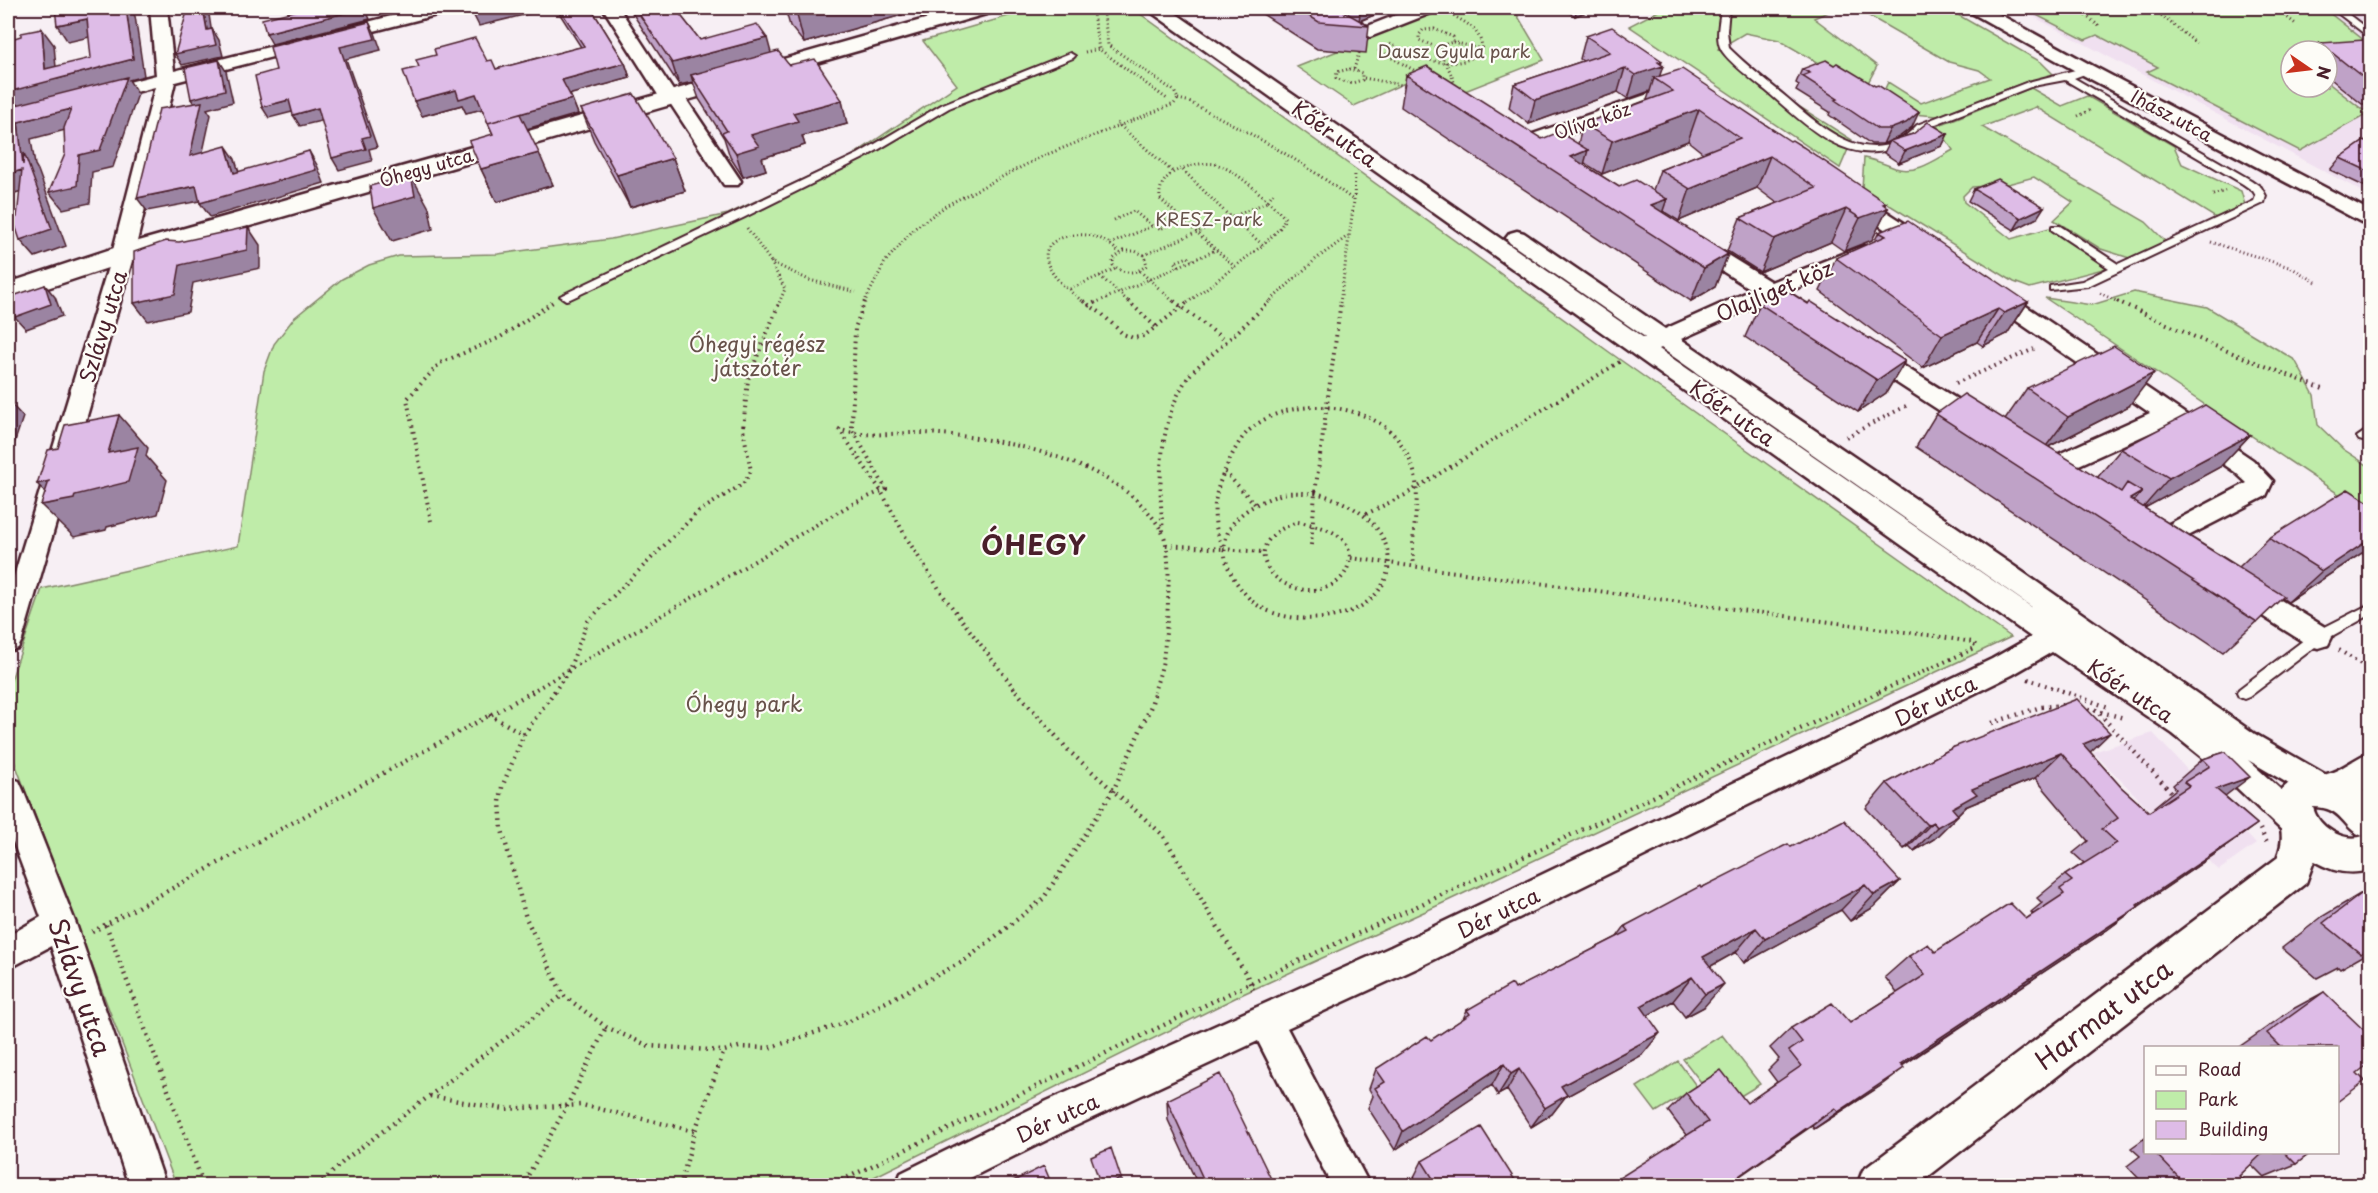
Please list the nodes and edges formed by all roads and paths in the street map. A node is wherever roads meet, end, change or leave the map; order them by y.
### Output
1 (158, 8) edge
2 (442, 8) edge
3 (611, 8) edge
4 (986, 8) edge
5 (1092, 8) edge
6 (1103, 8) edge
7 (1157, 8) edge
8 (1178, 8) edge
9 (1320, 8) edge
10 (1428, 8) edge
11 (1725, 8) edge
12 (1976, 8) edge
13 (2076, 8) edge
14 (2152, 8) edge
15 (2275, 8) edge
16 (2335, 8) edge
17 (1447, 12) dead end
18 (2297, 25) dead end
19 (2099, 26) dead end
20 (1370, 32) junction
21 (2370, 34) edge
22 (1453, 42) junction
23 (2196, 43) dead end
24 (1440, 47) junction
25 (1481, 49) junction
26 (1378, 50) dead end
27 (1070, 56) dead end
28 (1445, 62) junction
29 (2087, 70) junction
30 (2066, 77) junction
31 (1364, 78) junction
32 (1429, 78) edge
33 (166, 79) junction
34 (1417, 87) edge
35 (1449, 89) edge
36 (1676, 91) edge
37 (672, 97) junction
38 (1167, 99) dead end
39 (1178, 99) junction
40 (75, 102) edge
41 (2083, 114) dead end
42 (2078, 116) dead end
43 (1119, 124) junction
44 (1513, 130) edge
45 (1531, 141) junction
46 (1550, 154) edge
47 (1355, 169) dead end
48 (1183, 170) junction
49 (1174, 172) junction
50 (731, 181) dead end
51 (1841, 190) edge
52 (1273, 193) dead end
53 (2218, 193) dead end
54 (2213, 195) dead end
55 (1354, 201) junction
56 (1267, 202) junction
57 (2366, 212) edge
58 (1178, 215) junction
59 (739, 216) junction
60 (1231, 218) junction
61 (1114, 220) dead end
62 (1154, 225) junction
63 (2056, 228) dead end
64 (1196, 232) junction
65 (1349, 235) junction
66 (1680, 235) edge
67 (1908, 236) junction
68 (1110, 244) junction
69 (1263, 245) junction
70 (2217, 245) dead end
71 (1216, 250) junction
72 (1120, 253) junction
73 (123, 254) junction
74 (1144, 255) junction
75 (771, 261) junction
76 (1946, 261) edge
77 (1235, 267) junction
78 (1115, 268) junction
79 (2117, 268) junction
80 (1140, 271) junction
81 (1100, 276) junction
82 (1150, 278) junction
83 (1973, 281) edge
84 (2316, 282) dead end
85 (2084, 284) junction
86 (2054, 288) dead end
87 (1070, 289) junction
88 (1769, 291) junction
89 (8, 292) edge
90 (856, 292) dead end
91 (1119, 292) junction
92 (566, 296) joint
93 (1088, 306) junction
94 (1181, 308) junction
95 (1156, 327) junction
96 (1663, 337) junction
97 (1226, 341) junction
98 (1642, 348) junction
99 (2323, 389) dead end
100 (1327, 408) junction
101 (2168, 415) junction
102 (855, 435) junction
103 (2000, 437) edge
104 (1224, 471) junction
105 (1418, 485) junction
106 (2078, 486) edge
107 (881, 491) junction
108 (1316, 494) junction
109 (1255, 504) junction
110 (1366, 514) junction
111 (431, 521) dead end
112 (1313, 523) junction
113 (1163, 534) junction
114 (2162, 540) edge
115 (1166, 545) junction
116 (1311, 545) dead end
117 (1223, 549) junction
118 (1263, 552) junction
119 (1351, 558) junction
120 (1390, 564) junction
121 (1414, 565) junction
122 (2220, 576) edge
123 (2370, 609) edge
124 (2063, 630) junction
125 (2318, 637) junction
126 (8, 640) edge
127 (1977, 647) junction
128 (2002, 667) junction
129 (2370, 670) edge
130 (568, 672) junction
131 (2244, 693) dead end
132 (2094, 709) junction
133 (2127, 714) dead end
134 (489, 715) junction
135 (2132, 721) dead end
136 (1992, 723) dead end
137 (524, 734) junction
138 (2370, 768) edge
139 (8, 790) edge
140 (1113, 791) junction
141 (2329, 792) junction
142 (2180, 800) edge
143 (2253, 821) edge
144 (2300, 827) junction
145 (2370, 828) edge
146 (2268, 844) dead end
147 (2331, 851) junction
148 (2370, 879) edge
149 (106, 925) junction
150 (63, 935) junction
151 (8, 953) edge
152 (1251, 983) junction
153 (563, 995) junction
154 (1266, 1022) junction
155 (606, 1027) junction
156 (724, 1051) junction
157 (430, 1096) junction
158 (567, 1106) junction
159 (695, 1131) junction
160 (148, 1185) edge
161 (204, 1185) edge
162 (318, 1185) edge
163 (522, 1185) edge
164 (680, 1185) edge
165 (830, 1185) edge
166 (914, 1185) edge
167 (1352, 1185) edge
168 (1879, 1185) edge

1 - 33 street, Szlávy utca
2 - 33 street
3 - 37 street
4 - 37 street, Óhegy utca
5 - 38 path
6 - 39 path
7 - 98 street, Kőér utca
8 - 96 street, Kőér utca
9 - 20 street
10 - 20 street
11 - 30 lane
12 - 29 street, Ihász utca
13 - 19 path
14 - 23 path
15 - 18 path
16 - 21 lane
17 - 25 path
20 - 28 path
22 - 24 path
22 - 24 path
22 - 25 path
24 - 28 path
25 - 28 path
26 - 32 path
27 - 59 lane
28 - 35 path
29 - 30 lane
29 - 57 street, Ihász utca
30 - 79 lane
31 - 31 path
31 - 34 path
33 - 40 street
33 - 73 street, Szlávy utca
36 - 45 street, Olíva köz
37 - 50 street
37 - 73 street, Óhegy utca
39 - 43 path
39 - 55 path
41 - 42 path
43 - 49 path
43 - 102 path
44 - 45 street
45 - 46 street
47 - 55 path
48 - 49 path
48 - 56 path
48 - 60 path
49 - 58 path
51 - 67 street
52 - 56 path
53 - 54 path
55 - 65 path
56 - 60 path
56 - 69 path
58 - 62 path
58 - 64 path
59 - 75 path
59 - 92 lane
60 - 64 path
60 - 69 path
61 - 62 path
62 - 68 path
63 - 79 lane
64 - 71 path
64 - 74 path
65 - 97 path
65 - 100 path
66 - 88 street
67 - 76 street
67 - 88 street, Olajliget köz
68 - 72 path
68 - 87 path
69 - 77 path
70 - 84 path
71 - 77 path
71 - 82 path
72 - 74 path
72 - 78 path
73 - 89 street, Óhegy utca
73 - 126 street, Szlávy utca
74 - 80 path
75 - 90 path
75 - 130 path
77 - 94 path
78 - 80 path
78 - 81 path
79 - 85 lane
80 - 82 path
81 - 87 path
81 - 91 path
82 - 91 path
82 - 94 path
83 - 101 street
85 - 86 lane
85 - 99 path
87 - 93 path
88 - 96 street, Olajliget köz
88 - 103 street
91 - 93 path
91 - 95 path
92 - 111 path
93 - 95 path
94 - 95 path
94 - 97 path
96 - 98 street, Olajliget köz
96 - 124 street, Kőér utca
97 - 113 path
98 - 105 path
98 - 124 street, Kőér utca
100 - 104 path
100 - 105 path
100 - 108 path
101 - 106 street
101 - 114 street
102 - 107 path
102 - 107 path
102 - 113 path
104 - 109 path
104 - 117 path
105 - 110 path
105 - 121 path
107 - 130 path
107 - 140 path
108 - 109 path
108 - 110 path
108 - 112 path
109 - 117 path
110 - 120 path
112 - 116 path
112 - 118 path
112 - 119 path
113 - 115 path
115 - 117 path
115 - 140 path
117 - 118 path
117 - 120 path
118 - 119 path
119 - 120 path
120 - 121 path
121 - 127 path
122 - 125 street
123 - 125 lane
124 - 128 street, Dér utca
124 - 141 street, Kőér utca
124 - 144 street, Kőér utca
125 - 129 path
125 - 131 lane
127 - 128 path
127 - 152 path
128 - 133 path
128 - 154 street, Dér utca
130 - 134 path
130 - 137 path
132 - 135 path
132 - 136 path
132 - 142 path
134 - 137 path
134 - 149 path
137 - 153 path
138 - 141 street, Harmat utca
139 - 150 street, Szlávy utca
140 - 152 path
140 - 156 path
141 - 144 street, Harmat utca
141 - 145 street
143 - 146 path
144 - 147 street
144 - 168 street, Harmat utca
145 - 147 street
147 - 148 street
149 - 150 path
149 - 161 path
150 - 151 street
150 - 160 street, Szlávy utca
152 - 154 path
152 - 165 path
153 - 155 path
153 - 157 path
154 - 166 street, Dér utca
154 - 167 street
155 - 156 path
155 - 158 path
156 - 159 path
157 - 158 path
157 - 162 path
158 - 159 path
158 - 163 path
159 - 164 path

